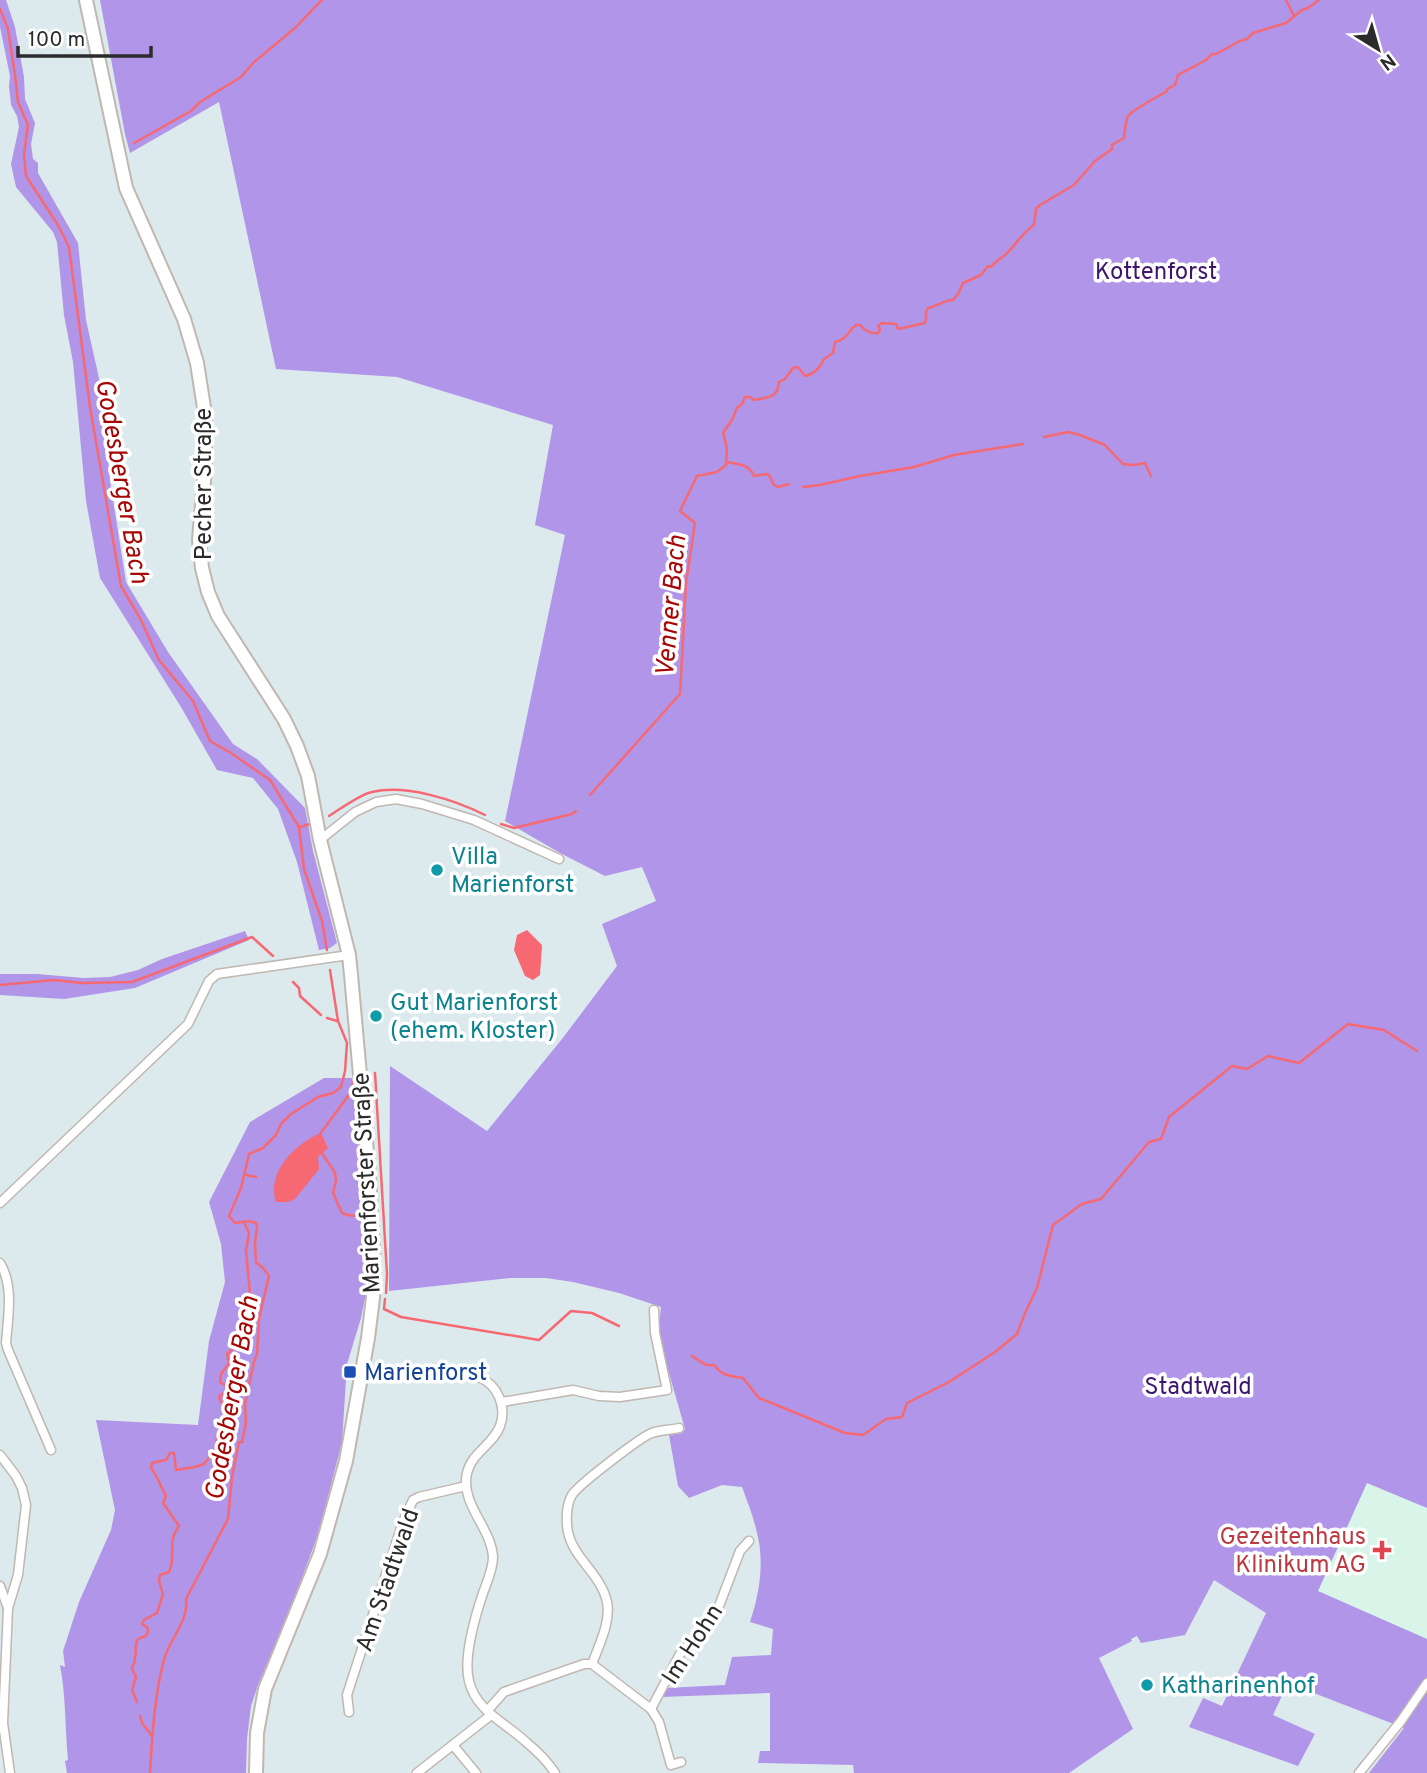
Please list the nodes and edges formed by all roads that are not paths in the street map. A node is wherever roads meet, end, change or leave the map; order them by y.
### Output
1 (86, 0) edge
2 (320, 840) junction
3 (559, 859) dead end
4 (349, 955) junction
5 (0, 1203) edge
6 (0, 1263) edge
7 (654, 1310) dead end
8 (363, 1370) junction
9 (502, 1402) junction
10 (679, 1428) dead end
11 (51, 1450) dead end
12 (0, 1455) edge
13 (466, 1486) junction
14 (749, 1541) dead end
15 (0, 1586) edge
16 (8, 1608) junction
17 (592, 1664) junction
18 (1427, 1683) edge
19 (651, 1709) junction
20 (349, 1712) dead end
21 (489, 1713) junction
22 (453, 1745) junction
23 (681, 1762) dead end
24 (672, 1769) edge
25 (10, 1773) edge
26 (256, 1773) edge
27 (417, 1773) edge
28 (476, 1773) edge
29 (555, 1773) edge
30 (1359, 1773) edge

1 - 2 main road, Pecher Straße
2 - 3 street
2 - 4 main road, Pecher Straße
4 - 5 street
4 - 8 main road, Marienforster Straße
6 - 11 street
7 - 9 street
8 - 9 street
8 - 26 main road, Marienforster Straße
9 - 13 street
10 - 17 street
12 - 16 street
13 - 20 street, Am Stadtwald
13 - 21 street
14 - 19 street, Im Hohn
15 - 16 street
16 - 25 street
17 - 19 street, Im Hohn
17 - 21 street
18 - 30 street
19 - 24 street, Im Hohn
21 - 22 street
21 - 29 street
22 - 27 street
22 - 28 street
23 - 24 street, Im Hohn

